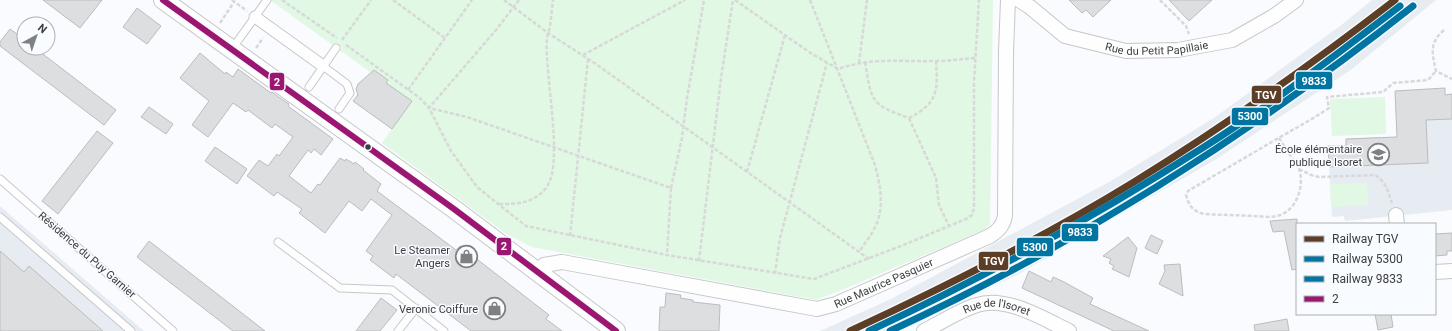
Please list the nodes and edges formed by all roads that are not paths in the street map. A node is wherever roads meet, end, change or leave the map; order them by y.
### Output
1 (163, 0) edge
2 (267, 0) edge
3 (1008, 0) edge
4 (1019, 0) edge
5 (1296, 0) edge
6 (255, 17) junction
7 (336, 48) road end
8 (232, 49) junction
9 (324, 66) junction
10 (309, 87) dead end
11 (338, 109) dead end
12 (0, 179) edge
13 (0, 217) edge
14 (278, 242) dead end
15 (1452, 271) edge
16 (537, 272) junction
17 (1436, 272) edge
18 (416, 308) junction
19 (614, 330) edge
20 (131, 331) edge
21 (173, 331) edge
22 (398, 331) edge
23 (444, 331) edge
24 (924, 331) edge
25 (1069, 331) edge

1 - 8 street
2 - 6 lane
3 - 16 street, Rue Maurice Pasquier
4 - 5 street, Rue du Petit Papillaie
6 - 8 lane
6 - 9 street
7 - 9 lane
8 - 16 street
9 - 10 lane
9 - 11 lane
12 - 21 lane, Résidence du Puy Garnier
13 - 20 lane
14 - 18 lane
15 - 17 street
16 - 19 street
18 - 22 lane
18 - 23 lane
24 - 25 street, Rue de l'Isoret

